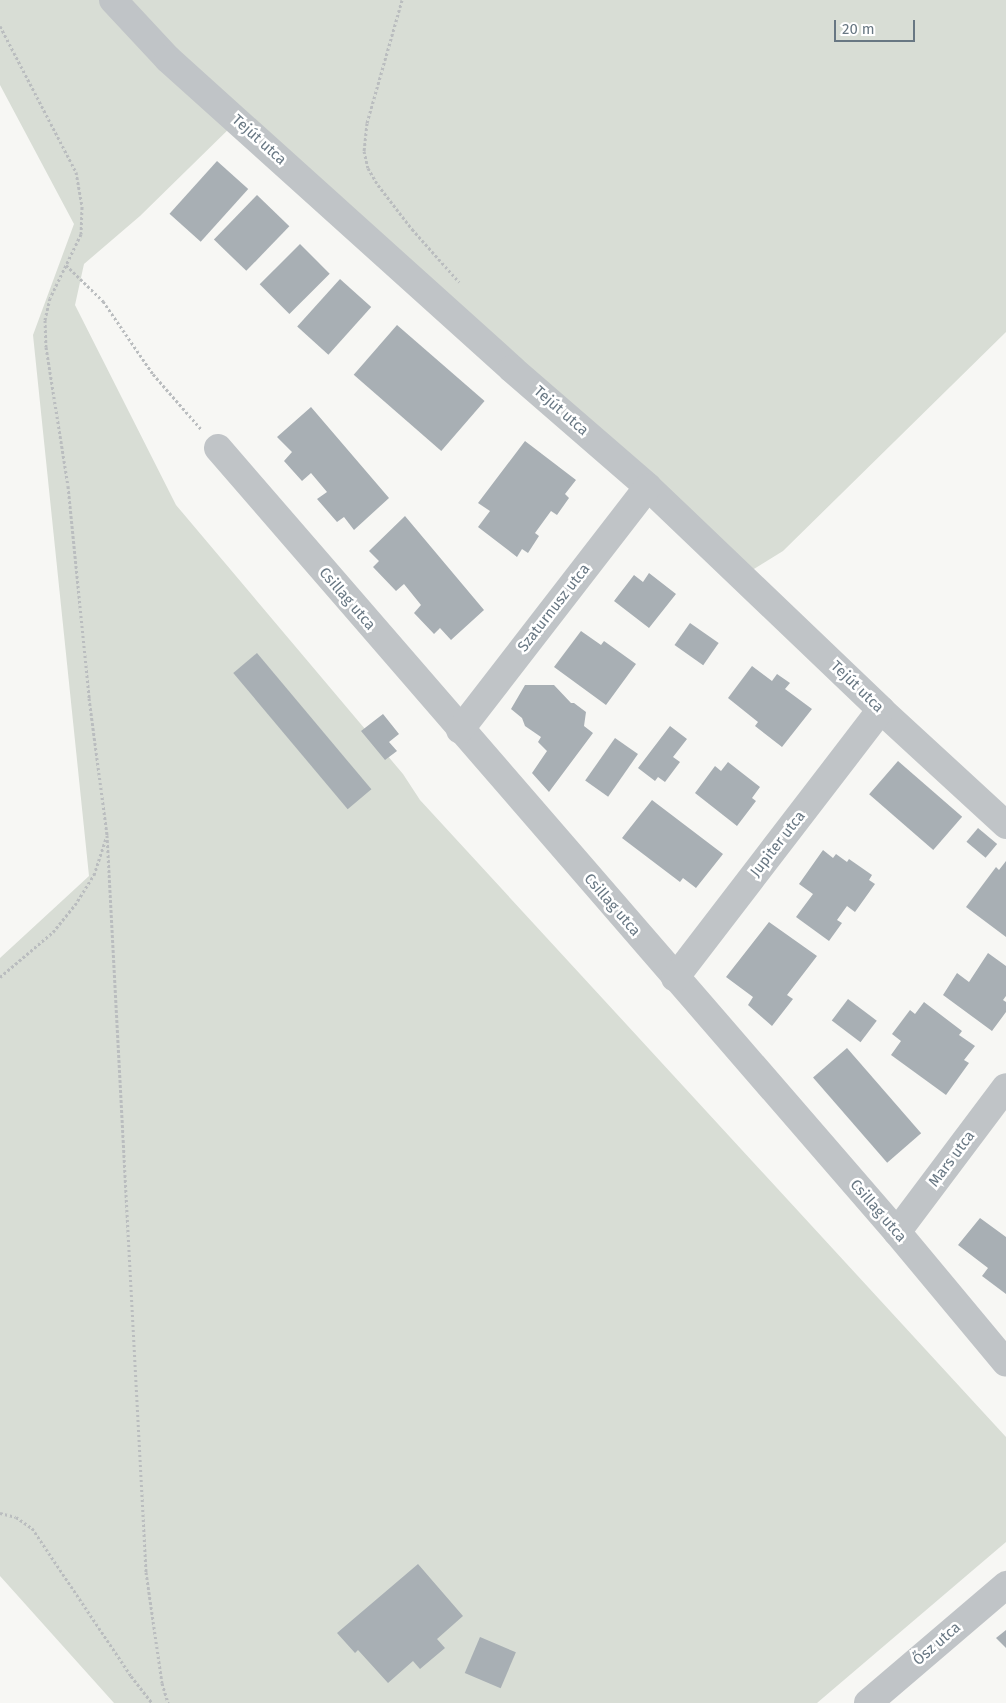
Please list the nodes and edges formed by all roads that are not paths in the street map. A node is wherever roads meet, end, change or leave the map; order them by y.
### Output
1 (113, 0) edge
2 (218, 448) road end
3 (648, 487) junction
4 (881, 710) junction
5 (460, 730) junction
6 (1006, 825) edge
7 (675, 978) junction
8 (1006, 1087) edge
9 (897, 1232) junction
10 (1006, 1363) edge
11 (1006, 1585) edge
12 (868, 1703) edge

1 - 3 street, Tejút utca
2 - 5 street, Csillag utca
3 - 4 street, Tejút utca
3 - 5 street, Szaturnusz utca
4 - 6 street, Tejút utca
4 - 7 street, Jupiter utca
5 - 7 street, Csillag utca
7 - 9 street, Csillag utca
8 - 9 street, Mars utca
9 - 10 street, Csillag utca
11 - 12 street, Ősz utca

